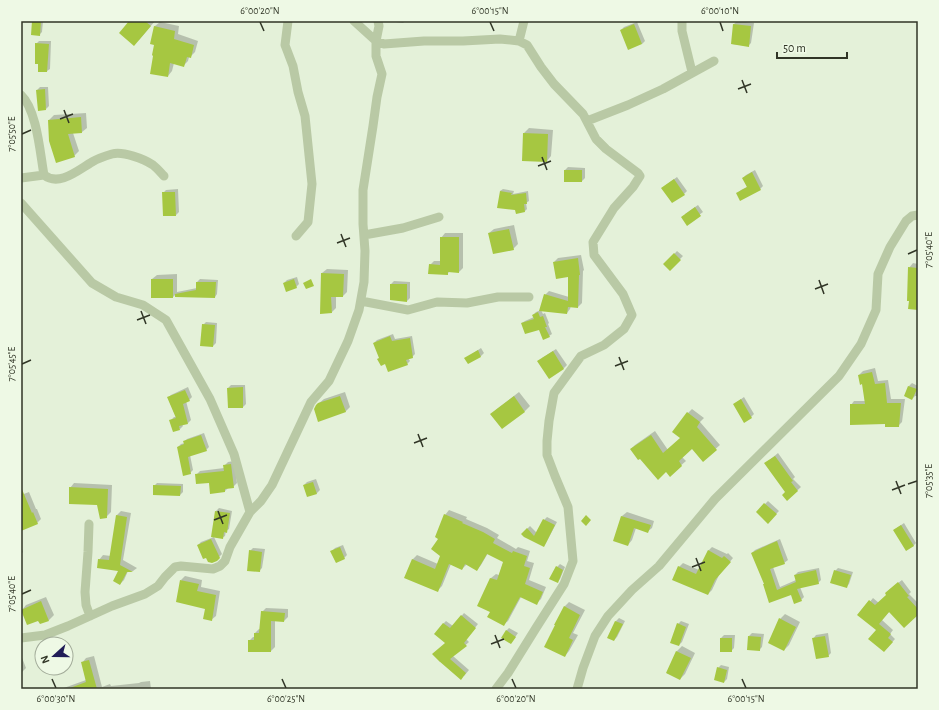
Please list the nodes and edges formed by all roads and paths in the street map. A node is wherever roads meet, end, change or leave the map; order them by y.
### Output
1 (288, 21) edge
2 (354, 21) edge
3 (378, 21) edge
4 (524, 21) edge
5 (682, 21) edge
6 (376, 41) junction
7 (519, 41) junction
8 (714, 61) dead end
9 (692, 72) junction
10 (21, 95) edge
11 (587, 121) junction
12 (44, 175) junction
13 (164, 176) dead end
14 (21, 178) edge
15 (21, 203) edge
16 (918, 216) edge
17 (439, 217) dead end
18 (364, 235) junction
19 (296, 236) dead end
20 (529, 297) dead end
21 (361, 300) junction
22 (250, 512) junction
23 (89, 524) dead end
24 (90, 616) junction
25 (21, 638) edge
26 (496, 689) edge
27 (577, 689) edge

1 - 19 street
2 - 6 street
3 - 6 street
4 - 7 street
5 - 9 street
6 - 7 street
6 - 18 street
7 - 11 street
8 - 9 street
9 - 11 street
10 - 12 street
11 - 26 street
12 - 13 street
12 - 14 street
15 - 22 street
16 - 27 street
17 - 18 street
18 - 21 street
20 - 21 street
21 - 22 street
22 - 24 street
23 - 24 street
24 - 25 street

